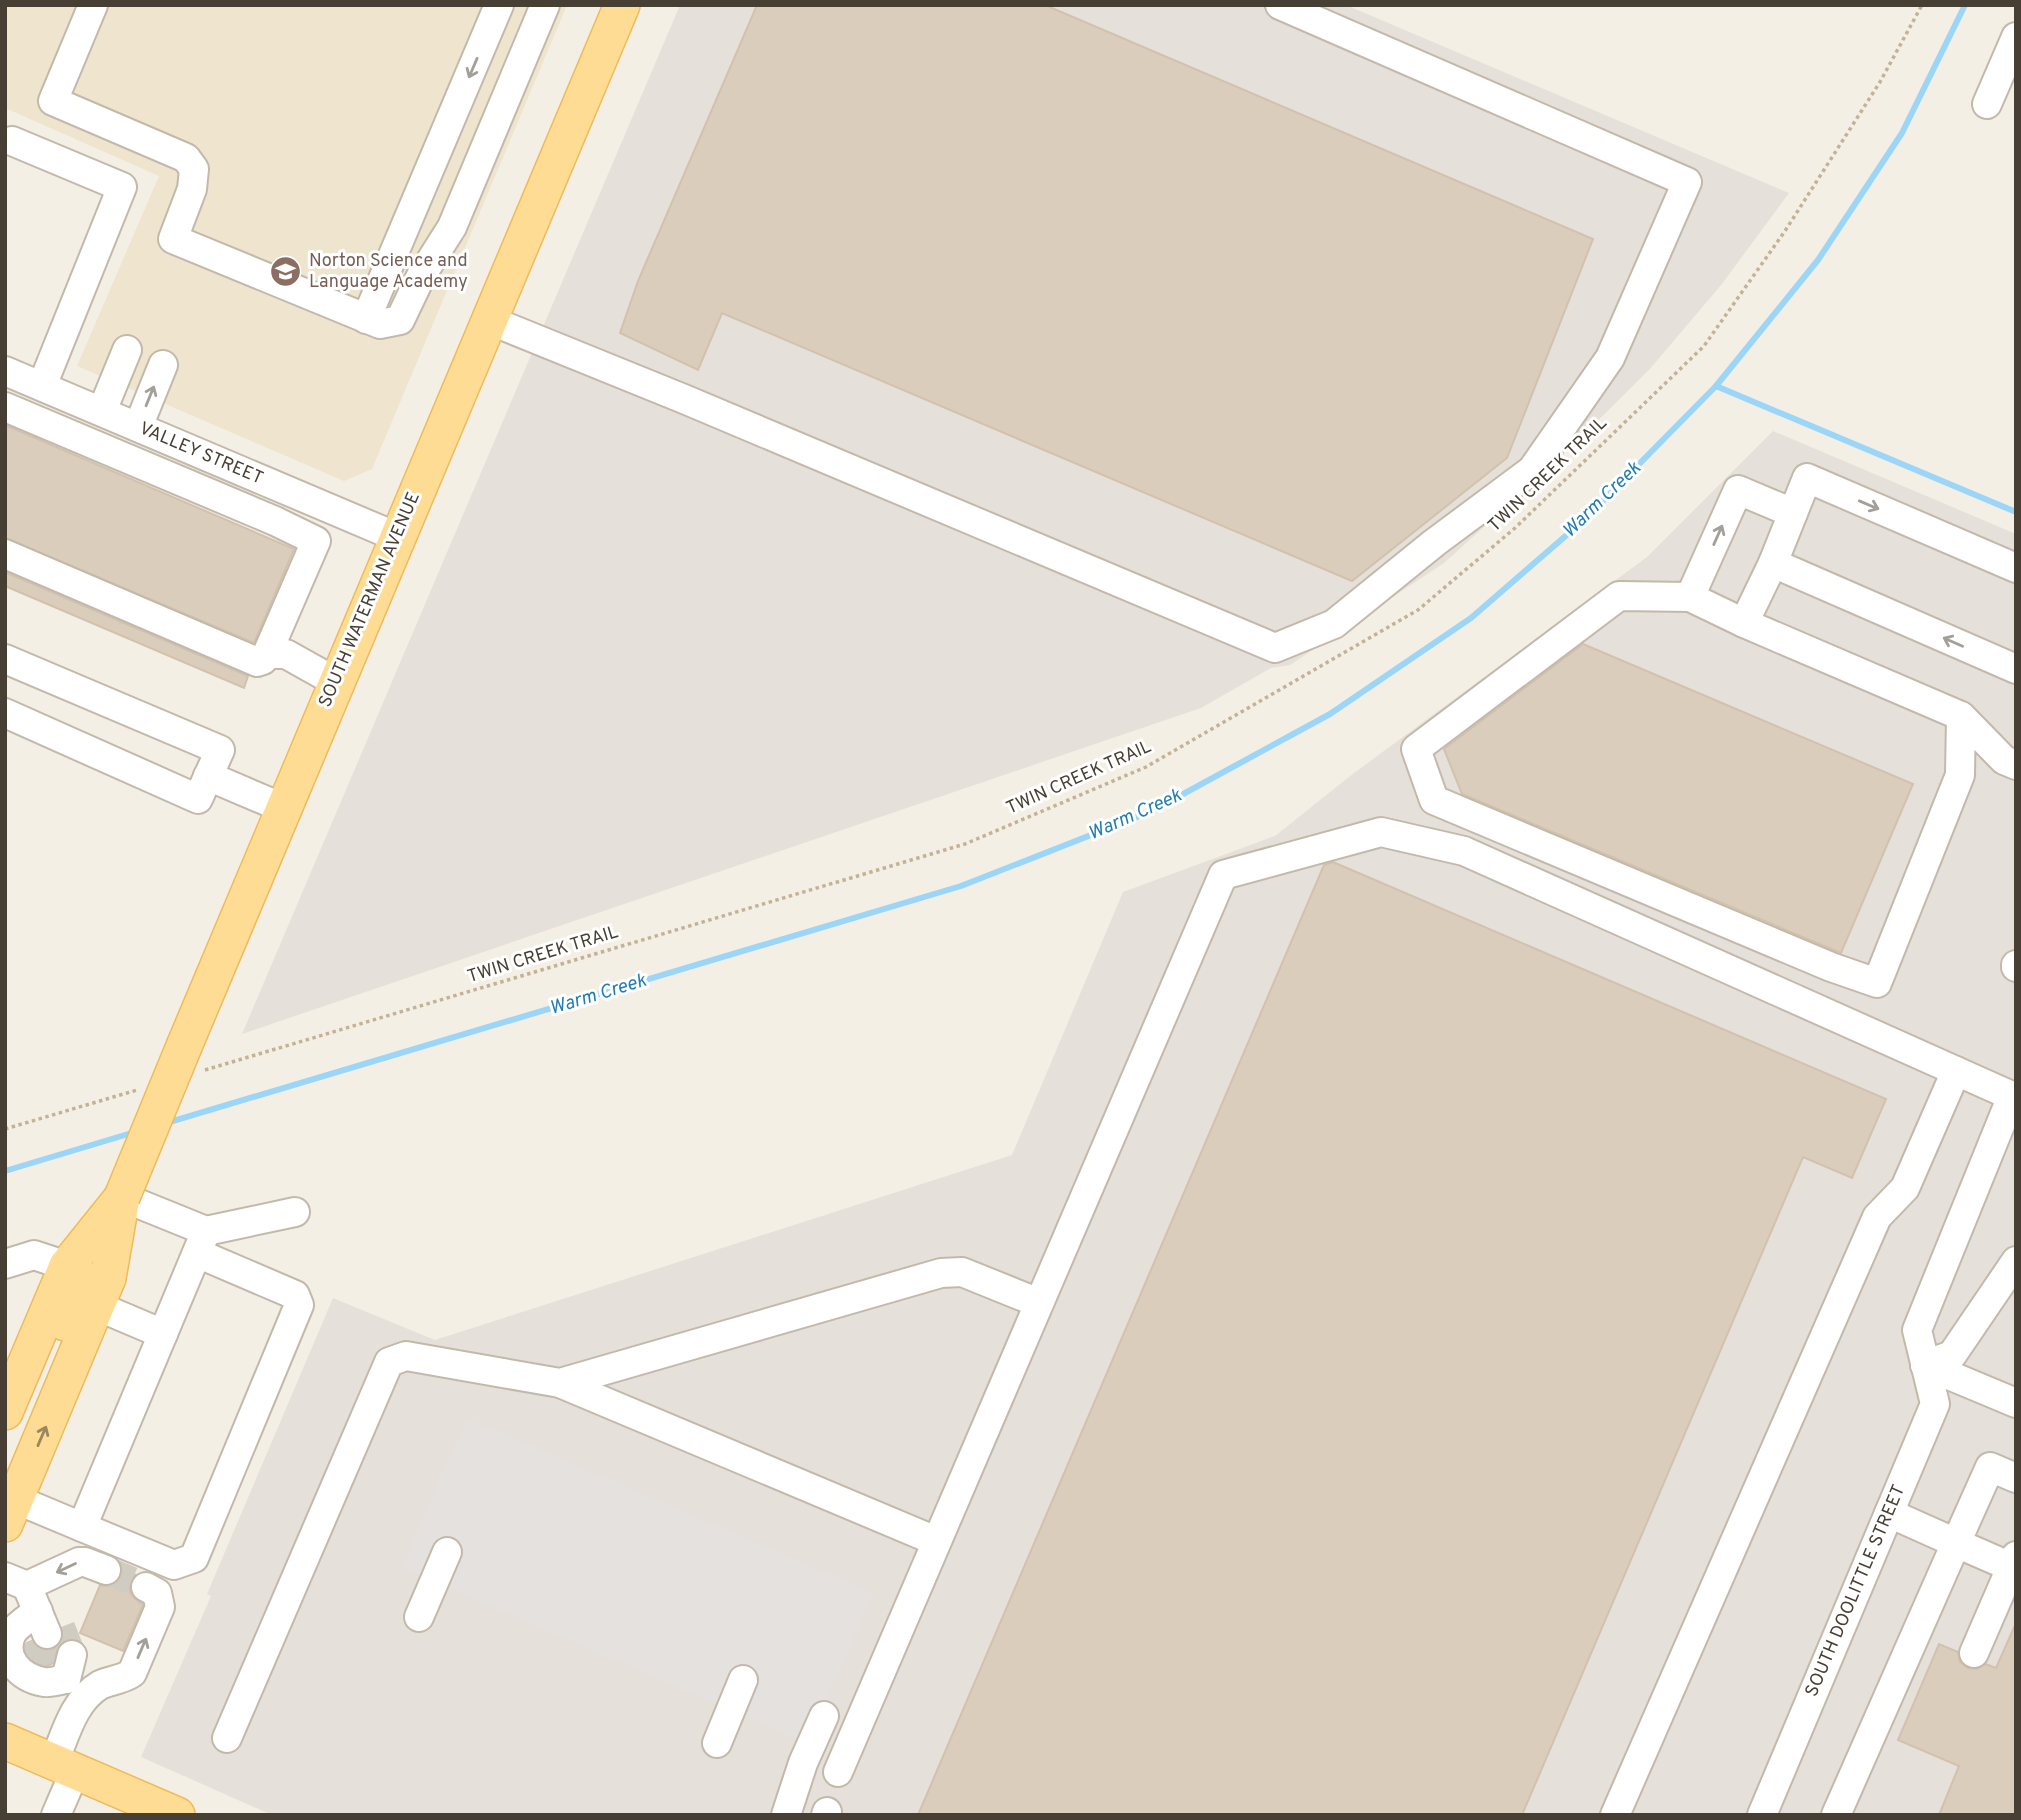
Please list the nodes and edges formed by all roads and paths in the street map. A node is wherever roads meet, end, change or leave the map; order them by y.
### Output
1 (93, 5) edge
2 (499, 5) edge
3 (545, 5) edge
4 (622, 5) edge
5 (1280, 5) edge
6 (1922, 5) edge
7 (2016, 37) edge
8 (1987, 104) dead end
9 (12, 141) dead end
10 (366, 319) junction
11 (489, 320) junction
12 (127, 350) dead end
13 (163, 365) dead end
14 (5, 370) edge
15 (42, 386) junction
16 (5, 407) edge
17 (102, 411) junction
18 (138, 427) junction
19 (1793, 513) junction
20 (397, 537) junction
21 (5, 554) edge
22 (1773, 564) junction
23 (2016, 568) edge
24 (1690, 597) junction
25 (1744, 624) junction
26 (267, 654) junction
27 (5, 659) edge
28 (2016, 669) edge
29 (336, 682) junction
30 (5, 713) edge
31 (1961, 716) junction
32 (2016, 765) edge
33 (208, 776) junction
34 (283, 808) junction
35 (195, 1057) junction
36 (1956, 1070) junction
37 (139, 1089) dead end
38 (5, 1129) edge
39 (122, 1197) junction
40 (295, 1212) dead end
41 (201, 1242) junction
42 (2016, 1261) edge
43 (5, 1264) edge
44 (67, 1266) junction
45 (1039, 1303) junction
46 (97, 1306) junction
47 (163, 1334) junction
48 (1925, 1365) junction
49 (560, 1383) junction
50 (2016, 1403) edge
51 (7, 1405) edge
52 (2016, 1478) edge
53 (10, 1512) edge
54 (1889, 1513) junction
55 (82, 1527) junction
56 (936, 1541) junction
57 (1956, 1543) junction
58 (447, 1552) dead end
59 (2014, 1564) edge
60 (106, 1570) tunnel mouth
61 (146, 1587) dead end
62 (35, 1612) edge
63 (419, 1617) dead end
64 (1974, 1653) dead end
65 (743, 1680) dead end
66 (77, 1706) junction
67 (824, 1716) dead end
68 (228, 1738) dead end
69 (5, 1741) edge
70 (717, 1743) dead end
71 (64, 1767) junction
72 (838, 1772) dead end
73 (56, 1815) edge
74 (177, 1815) edge
75 (786, 1815) edge
76 (1615, 1815) edge
77 (1762, 1815) edge
78 (1836, 1815) edge

1 - 10 street
2 -> 10 street
3 - 10 street
4 - 11 main road, SOUTH WATERMAN AVENUE
5 - 11 street
6 - 35 path, TWIN CREEK TRAIL
7 - 8 street
9 - 15 street
11 - 20 main road, SOUTH WATERMAN AVENUE
12 - 17 street
18 -> 13 street
14 - 15 street, VALLEY STREET
15 - 17 street, VALLEY STREET
16 - 26 street
17 - 18 street, VALLEY STREET
18 - 20 street, VALLEY STREET
19 - 22 street
19 -> 23 street
24 -> 19 street
20 - 29 main road, SOUTH WATERMAN AVENUE
21 - 26 street
22 - 25 street
28 -> 22 street
24 - 25 street
24 - 31 street
25 - 31 street
26 - 29 street
27 - 33 street
29 - 34 main road, SOUTH WATERMAN AVENUE
30 - 33 street
31 - 32 street
33 - 34 street
34 - 35 main road, SOUTH WATERMAN AVENUE
35 - 39 main road, SOUTH WATERMAN AVENUE, bridge
36 - 45 street
36 - 48 street, SOUTH DOOLITTLE STREET
36 - 76 street
37 - 38 path
39 - 41 street
39 - 44 main road, SOUTH WATERMAN AVENUE
39 - 46 main road, SOUTH WATERMAN AVENUE
40 - 41 street
41 - 47 street
41 - 55 street
42 - 48 street
43 - 44 street
44 - 51 main road, SOUTH WATERMAN AVENUE
44 - 53 main road
45 - 49 street
45 - 56 street
46 - 47 street
53 -> 46 main road, SOUTH WATERMAN AVENUE
47 - 55 street
48 - 50 street
48 - 54 street, SOUTH DOOLITTLE STREET
49 - 56 street
49 - 68 street
52 - 57 street
53 - 55 street
54 - 57 street
54 - 77 street, SOUTH DOOLITTLE STREET
56 - 72 street
57 - 59 street
57 - 78 street
58 - 63 street
59 - 64 street
60 -> 62 street
66 -> 61 street
62 - 66 street
65 - 70 street
66 - 71 street
67 - 75 street
69 - 71 main road
71 - 73 street
71 - 74 main road

